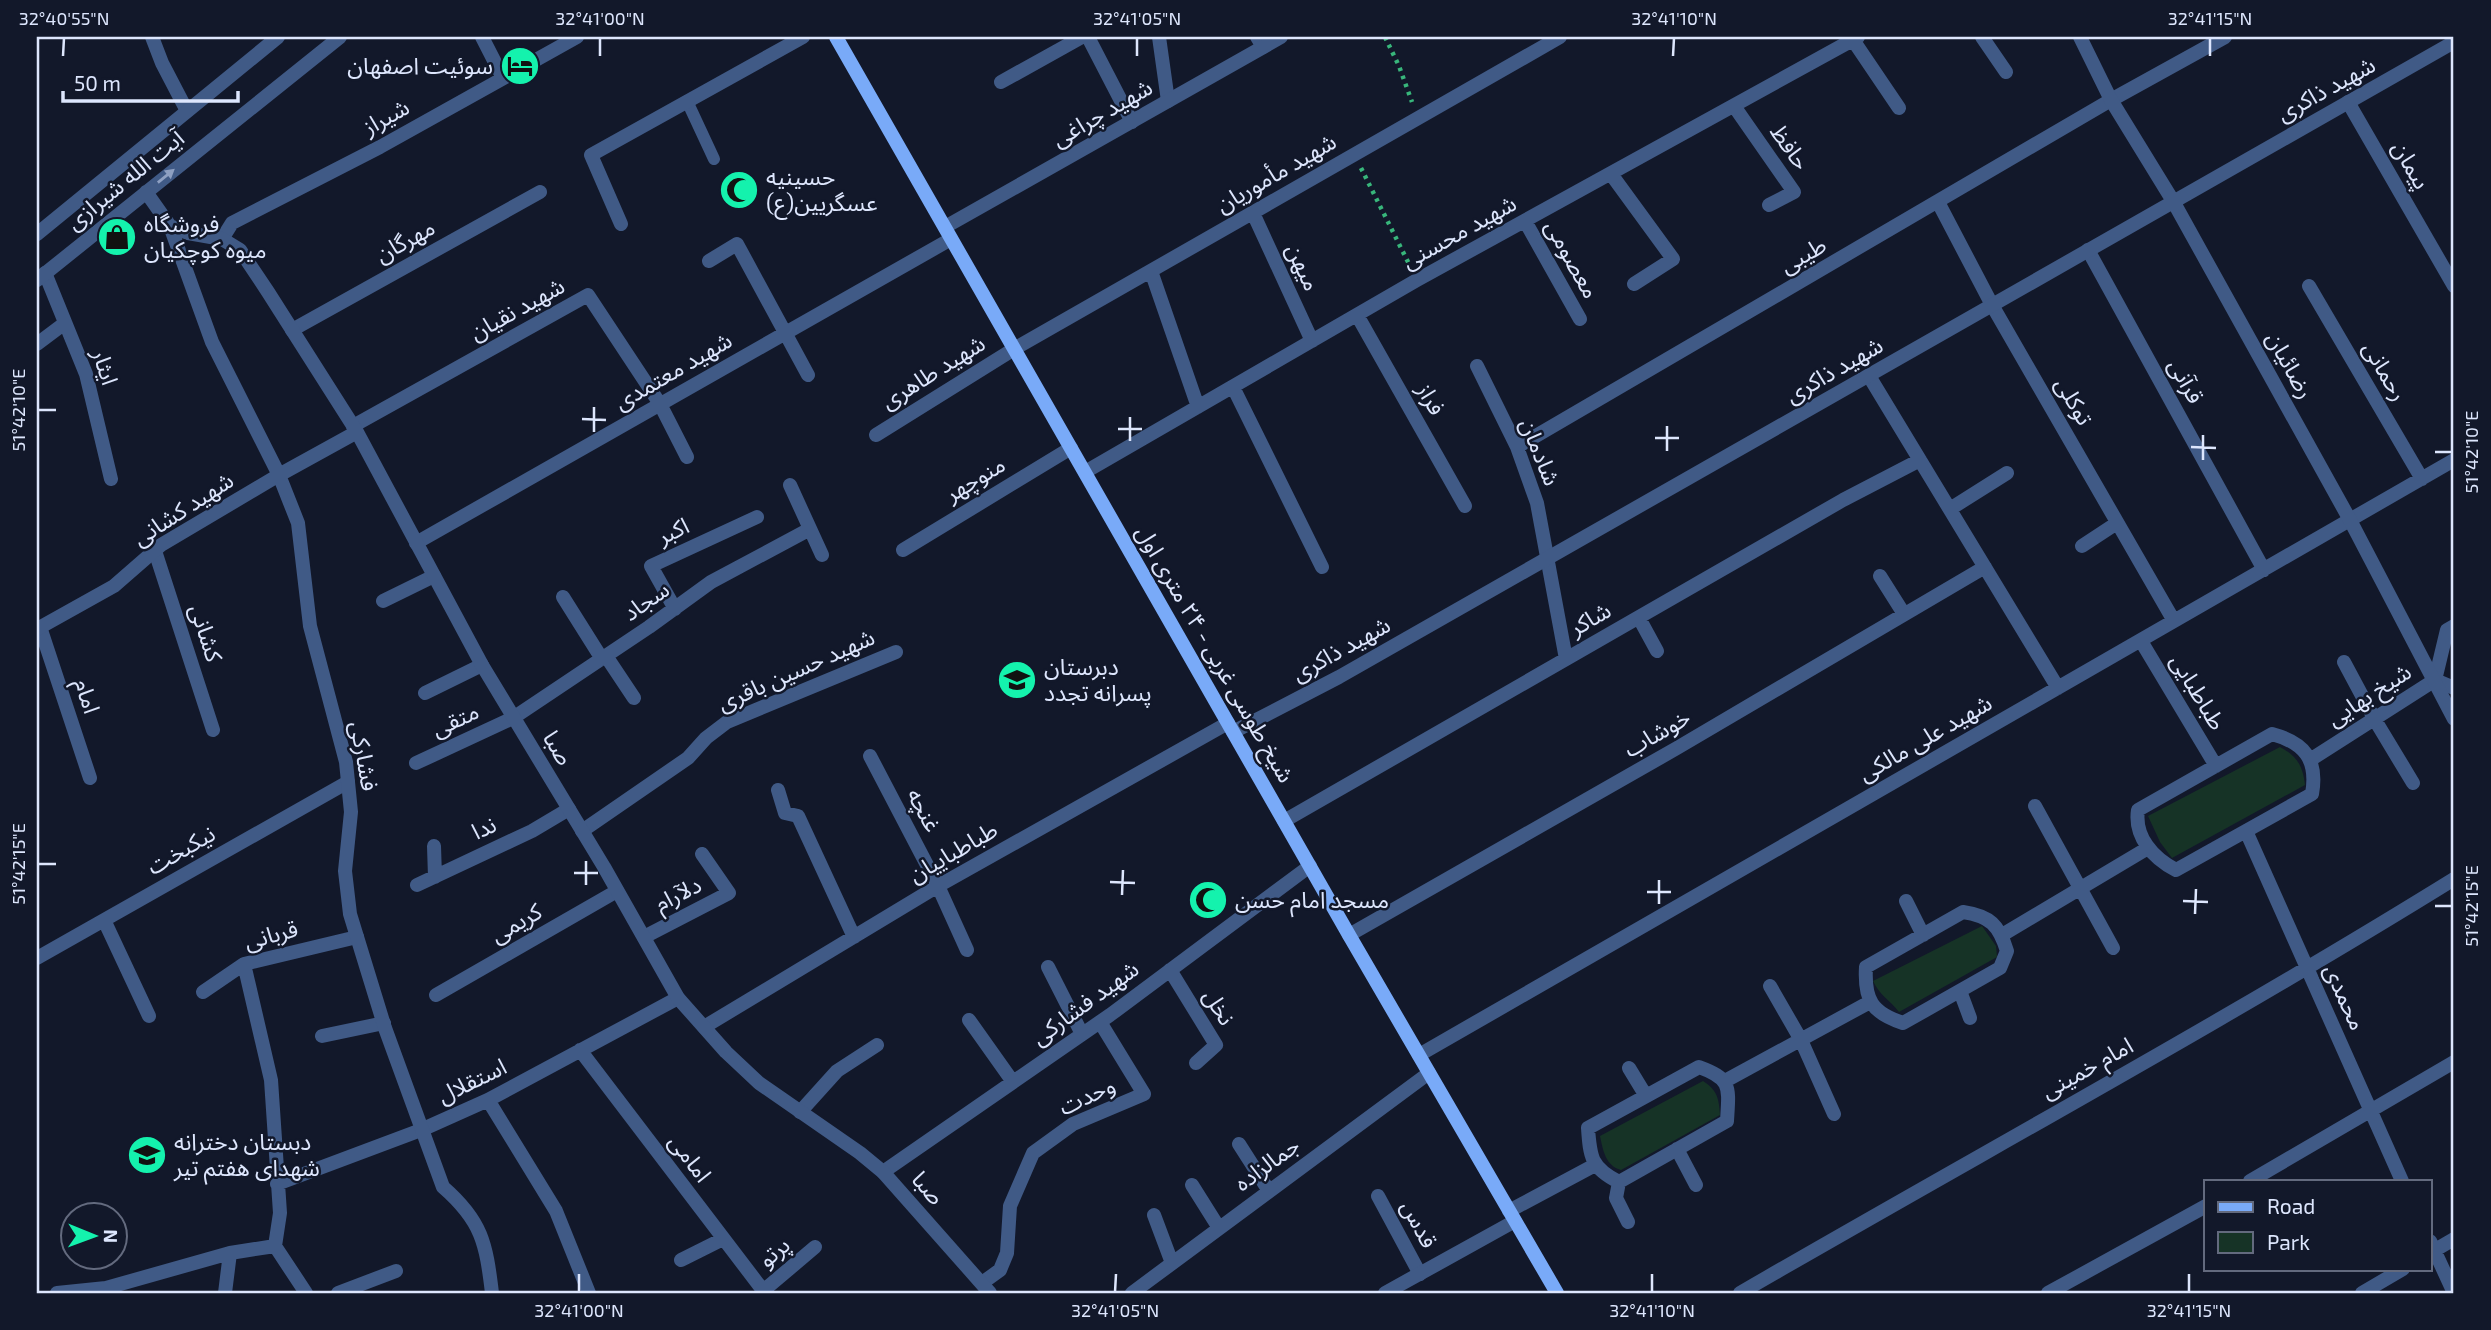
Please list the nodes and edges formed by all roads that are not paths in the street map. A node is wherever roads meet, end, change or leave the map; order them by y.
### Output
1 (152, 37) edge
2 (278, 37) edge
3 (340, 37) edge
4 (482, 37) edge
5 (577, 37) edge
6 (803, 37) edge
7 (836, 37) edge
8 (1082, 37) edge
9 (1088, 37) edge
10 (1159, 37) edge
11 (1281, 37) edge
12 (1560, 37) edge
13 (1982, 37) edge
14 (2080, 37) edge
15 (2225, 37) edge
16 (1855, 38) edge
17 (1260, 42) edge
18 (2454, 42) edge
19 (2006, 72) dead end
20 (503, 78) junction
21 (1001, 82) dead end
22 (2111, 100) junction
23 (687, 101) junction
24 (1168, 101) junction
25 (2348, 102) junction
26 (1734, 106) junction
27 (1899, 108) dead end
28 (187, 111) junction
29 (1132, 122) junction
30 (714, 159) dead end
31 (1611, 174) junction
32 (146, 192) junction
33 (540, 192) dead end
34 (2173, 201) junction
35 (1938, 202) junction
36 (1769, 205) dead end
37 (1253, 213) junction
38 (1525, 221) junction
39 (621, 224) dead end
40 (170, 226) junction
41 (948, 233) junction
42 (37, 234) edge
43 (222, 239) junction
44 (2088, 250) junction
45 (709, 261) dead end
46 (1151, 271) junction
47 (41, 277) edge
48 (1634, 284) dead end
49 (2309, 286) dead end
50 (2454, 286) edge
51 (1992, 305) junction
52 (1357, 315) junction
53 (1580, 318) dead end
54 (65, 323) junction
55 (292, 330) junction
56 (787, 333) junction
57 (1312, 341) junction
58 (37, 344) edge
59 (1014, 349) junction
60 (1478, 366) dead end
61 (808, 375) dead end
62 (1869, 376) junction
63 (1233, 387) junction
64 (660, 404) junction
65 (1198, 407) junction
66 (355, 429) junction
67 (876, 435) dead end
68 (1517, 447) junction
69 (1071, 448) junction
70 (687, 457) dead end
71 (1920, 460) junction
72 (2454, 460) edge
73 (1085, 472) junction
74 (2007, 473) dead end
75 (279, 475) junction
76 (111, 479) dead end
77 (2422, 479) junction
78 (790, 485) dead end
79 (1465, 506) dead end
80 (1950, 509) junction
81 (757, 517) dead end
82 (2350, 520) junction
83 (2117, 523) junction
84 (810, 529) junction
85 (416, 543) junction
86 (2082, 546) dead end
87 (903, 550) dead end
88 (155, 551) junction
89 (822, 555) dead end
90 (1548, 558) junction
91 (1322, 567) dead end
92 (1985, 567) junction
93 (2264, 570) junction
94 (434, 576) junction
95 (1880, 576) dead end
96 (564, 597) dead end
97 (383, 601) dead end
98 (675, 609) junction
99 (1904, 614) junction
100 (1639, 618) junction
101 (2174, 621) junction
102 (2454, 626) edge
103 (38, 628) edge
104 (2141, 641) junction
105 (1657, 651) dead end
106 (896, 652) dead end
107 (604, 658) junction
108 (1566, 659) junction
109 (2344, 662) dead end
110 (482, 665) junction
111 (2435, 680) junction
112 (2058, 688) junction
113 (2454, 688) edge
114 (425, 694) dead end
115 (634, 698) dead end
116 (513, 718) junction
117 (2454, 719) edge
118 (2375, 720) junction
119 (1231, 728) junction
120 (213, 730) dead end
121 (870, 756) dead end
122 (2310, 760) junction
123 (416, 763) dead end
124 (2216, 766) junction
125 (90, 778) dead end
126 (348, 782) junction
127 (2413, 783) dead end
128 (778, 790) dead end
129 (2035, 806) dead end
130 (569, 809) junction
131 (1284, 821) junction
132 (582, 831) junction
133 (2246, 831) junction
134 (434, 846) dead end
135 (2148, 848) junction
136 (702, 855) dead end
137 (1310, 866) junction
138 (435, 877) junction
139 (2454, 879) edge
140 (417, 885) dead end
141 (938, 886) junction
142 (2082, 888) junction
143 (617, 891) junction
144 (1906, 901) dead end
145 (104, 920) junction
146 (1349, 935) junction
147 (1923, 935) junction
148 (2002, 935) junction
149 (357, 937) junction
150 (644, 937) junction
151 (854, 937) junction
152 (2113, 948) dead end
153 (967, 950) dead end
154 (37, 958) edge
155 (244, 964) junction
156 (1048, 967) dead end
157 (2308, 969) junction
158 (1170, 970) junction
159 (1770, 986) dead end
160 (1960, 991) junction
161 (203, 992) dead end
162 (436, 995) dead end
163 (678, 998) junction
164 (1870, 1002) junction
165 (149, 1016) dead end
166 (1970, 1018) dead end
167 (969, 1020) dead end
168 (1100, 1022) junction
169 (384, 1023) junction
170 (704, 1027) junction
171 (1082, 1034) junction
172 (322, 1036) dead end
173 (1801, 1040) junction
174 (877, 1045) dead end
175 (580, 1050) junction
176 (1419, 1055) junction
177 (2454, 1062) edge
178 (1196, 1063) dead end
179 (1629, 1068) dead end
180 (1429, 1073) junction
181 (1725, 1081) junction
182 (1013, 1082) junction
183 (1646, 1096) junction
184 (488, 1100) junction
185 (2370, 1111) junction
186 (800, 1112) junction
187 (1834, 1114) dead end
188 (421, 1130) junction
189 (1239, 1144) dead end
190 (1677, 1149) junction
191 (1595, 1166) junction
192 (883, 1172) junction
193 (2252, 1180) edge
194 (2402, 1180) edge
195 (1619, 1182) junction
196 (277, 1184) junction
197 (1192, 1185) dead end
198 (1696, 1185) dead end
199 (1269, 1191) junction
200 (1378, 1196) dead end
201 (2204, 1207) edge
202 (1154, 1215) dead end
203 (1512, 1216) junction
204 (1628, 1222) dead end
205 (1219, 1228) junction
206 (723, 1239) junction
207 (2454, 1239) edge
208 (275, 1246) junction
209 (815, 1247) dead end
210 (2432, 1248) edge
211 (2432, 1250) edge
212 (230, 1253) junction
213 (681, 1260) dead end
214 (1172, 1263) junction
215 (2401, 1270) edge
216 (396, 1271) dead end
217 (1420, 1274) junction
218 (986, 1288) edge
219 (764, 1292) edge
220 (57, 1293) edge
221 (225, 1293) edge
222 (306, 1293) edge
223 (338, 1293) edge
224 (492, 1293) edge
225 (589, 1293) edge
226 (1132, 1293) edge
227 (1385, 1293) edge
228 (1557, 1293) edge
229 (1740, 1293) edge
230 (2048, 1293) edge
231 (2362, 1293) edge
232 (2454, 1293) edge

1 - 28 street
2 - 28 street
32 -> 3 street, آیت الله شیرازی
4 - 20 street
5 - 20 street, شیراز
6 - 23 street
7 - 41 main road, شیخ طوسی غربی - ۲۴ متری اول
8 - 21 street
9 - 29 street
10 - 24 street
11 - 17 street, شهید چراغی
12 - 37 street, شهید مأموریان
13 - 19 street
14 - 22 street, رضائیان
15 - 22 street, طیبی
16 - 26 street, شهید محسنی
16 - 27 street
17 - 24 street, شهید چراغی
18 - 25 street, شهید ذاکری
20 - 43 street, شیراز
22 - 34 street, رضائیان
22 - 35 street, طیبی
23 - 30 lane
23 - 39 street
24 - 29 street, شهید چراغی
25 - 34 street, شهید ذاکری
25 - 50 street, پیمان
26 - 31 street, شهید محسنی
26 - 36 street, حافظ
28 - 42 street
29 - 41 street, شهید چراغی
31 - 38 street, شهید محسنی
31 - 48 street
32 - 40 street
32 - 47 street, آیت الله شیرازی
33 - 55 street, مهرگان
34 - 44 street, شهید ذاکری
34 - 82 street, رضائیان
35 - 51 street, توکلی
35 - 68 street, طیبی
37 - 46 street, شهید مأموریان
37 - 57 street, میهن
38 - 52 street, شهید محسنی
38 - 53 street, معصومی
40 - 43 street
40 - 75 street, فشارکی
41 - 56 street, شهید معتمدی
41 - 59 main road, شیخ طوسی غربی - ۲۴ متری اول
43 - 55 street, صبا
44 - 51 street, شهید ذاکری
44 - 93 street, قرآنی
45 - 56 street
46 - 59 street, شهید مأموریان
46 - 65 street
47 - 54 street, ایثار
49 - 77 street, رحمانی
51 - 62 street, شهید ذاکری
51 - 83 street, توکلی
52 - 57 street, شهید محسنی
52 - 79 street, فراز
54 - 58 street
54 - 76 street, ایثار
55 - 66 street, صبا
56 - 61 street
56 - 64 street, شهید معتمدی
57 - 63 street, شهید محسنی
59 - 67 street, شهید طاهری
59 - 69 main road, شیخ طوسی غربی - ۲۴ متری اول
60 - 68 street, شادمان
62 - 71 street
62 - 90 street, شهید ذاکری
63 - 65 street, شهید محسنی
63 - 91 street
64 - 66 street, شهید نقیان
64 - 70 street
64 - 85 street, شهید معتمدی
65 - 73 street, شهید محسنی
66 - 75 street, شهید کشانی
66 - 85 street, صبا
68 - 90 street, شادمان
69 - 73 main road, شیخ طوسی غربی - ۲۴ متری اول
69 - 87 street, منوچهر
71 - 80 street
71 - 100 street, شاکر
72 - 77 street, شهید علی مالکی
73 - 119 main road, شیخ طوسی غربی - ۲۴ متری اول
74 - 80 street
75 - 88 street, شهید کشانی
75 - 126 street, فشارکی
77 - 82 street, شهید علی مالکی
78 - 84 street
80 - 92 street
81 - 98 street, اکبر
82 - 93 street, شهید علی مالکی
82 - 111 street, رضائیان
83 - 86 street
83 - 101 street, توکلی
84 - 89 street
84 - 98 street, سجاد
85 - 94 street, صبا
88 - 103 street, شهید کشانی
88 - 120 street, کشانی
90 - 108 street, شادمان
90 - 119 street, شهید ذاکری
92 - 99 street, خوشاب
92 - 112 street
93 - 101 street, شهید علی مالکی
94 - 97 street
94 - 110 street, صبا
95 - 99 street
96 - 107 street
98 - 107 street, سجاد
99 - 146 street, خوشاب
100 - 105 street
100 - 108 street, شاکر
101 - 104 street, شهید علی مالکی
102 - 111 street
103 - 125 street, امام
104 - 112 street, شهید علی مالکی
104 - 124 street, طباطبایی
106 - 132 street, شهید حسین باقری
107 - 115 street
107 - 116 street, سجاد
108 - 131 street, شاکر
109 - 118 street
110 - 114 street
110 - 116 street, صبا
111 - 113 street, شیخ بهایی
111 - 117 street, رضائیان
111 - 118 street, شیخ بهایی
112 - 176 street, شهید علی مالکی
116 - 123 street, متقی
116 - 130 street, صبا
118 - 122 street, شیخ بهایی
118 - 127 street
119 - 131 main road, شیخ طوسی غربی - ۲۴ متری اول
119 - 141 street, طباطباییان
121 - 141 street, غنچه
122 - 124 street
122 - 133 street
124 - 135 street
126 - 145 street, نیکبخت
126 - 149 street, فشارکی
128 - 151 street
129 - 142 street
130 - 132 street, صبا
130 - 138 street, ندا
131 - 137 main road, شیخ طوسی غربی - ۲۴ متری اول
132 - 143 street, صبا
133 - 135 street
133 - 157 street, محمدی
134 - 138 street
135 - 142 street
136 - 150 street, دلآرام
137 - 146 main road, شیخ طوسی غربی - ۲۴ متری اول
137 - 158 street, شهید فشارکی
138 - 140 street, ندا
139 - 157 street, امام خمینی
141 - 151 street, طباطباییان
141 - 153 street, غنچه
142 - 148 street
142 - 152 street
143 - 150 street, صبا
143 - 162 street, کریمی
144 - 147 street
145 - 154 street, نیکبخت
145 - 165 street
146 - 176 main road, شیخ طوسی غربی - ۲۴ متری اول
147 - 148 street
147 - 164 street
148 - 160 street
149 - 155 street, قربانی
149 - 169 street, فشارکی
150 - 163 street, صبا
151 - 170 street, طباطباییان
155 - 161 street, قربانی
155 - 196 street
156 - 171 street
157 - 185 street, محمدی
157 - 229 street, امام خمینی
158 - 168 street, شهید فشارکی
158 - 178 street, نخل
159 - 173 street
160 - 164 street
160 - 166 street
163 - 170 street, صبا
163 - 175 street, استقلال
164 - 173 street
167 - 182 street
168 - 171 street, شهید فشارکی
168 - 218 street, وحدت
169 - 172 street
169 - 188 street, فشارکی
170 - 186 street, صبا
171 - 182 street, شهید فشارکی
173 - 181 street
173 - 187 street
174 - 186 street
175 - 184 street, استقلال
175 - 206 street, امامی
176 - 180 main road, شیخ طوسی غربی - ۲۴ متری اول
177 - 185 street
179 - 183 street
180 - 199 street, جمالزاده
180 - 203 main road, شیخ طوسی غربی - ۲۴ متری اول
181 - 183 street
181 - 190 street
182 - 192 street, شهید فشارکی
183 - 191 street
184 - 188 street, استقلال
184 - 225 street
185 - 193 street
185 - 194 street, محمدی
186 - 192 street, صبا
188 - 196 street, استقلال
188 - 224 street, فشارکی
189 - 199 street
190 - 195 street
190 - 198 street
191 - 195 street
191 - 203 street
192 - 218 street, صبا
195 - 204 street
196 - 208 street
197 - 205 street
199 - 205 street, جمالزاده
200 - 217 street, قدس
201 - 230 street
202 - 214 street
203 - 217 street
203 - 228 main road, شیخ طوسی غربی - ۲۴ متری اول
205 - 214 street, جمالزاده
206 - 213 street
206 - 219 street, امامی
207 - 210 street
208 - 212 street
208 - 222 street
209 - 219 street, پرتو
211 - 232 street
212 - 220 street
212 - 221 street
214 - 226 street, جمالزاده
215 - 231 street
216 - 223 street
217 - 227 street

